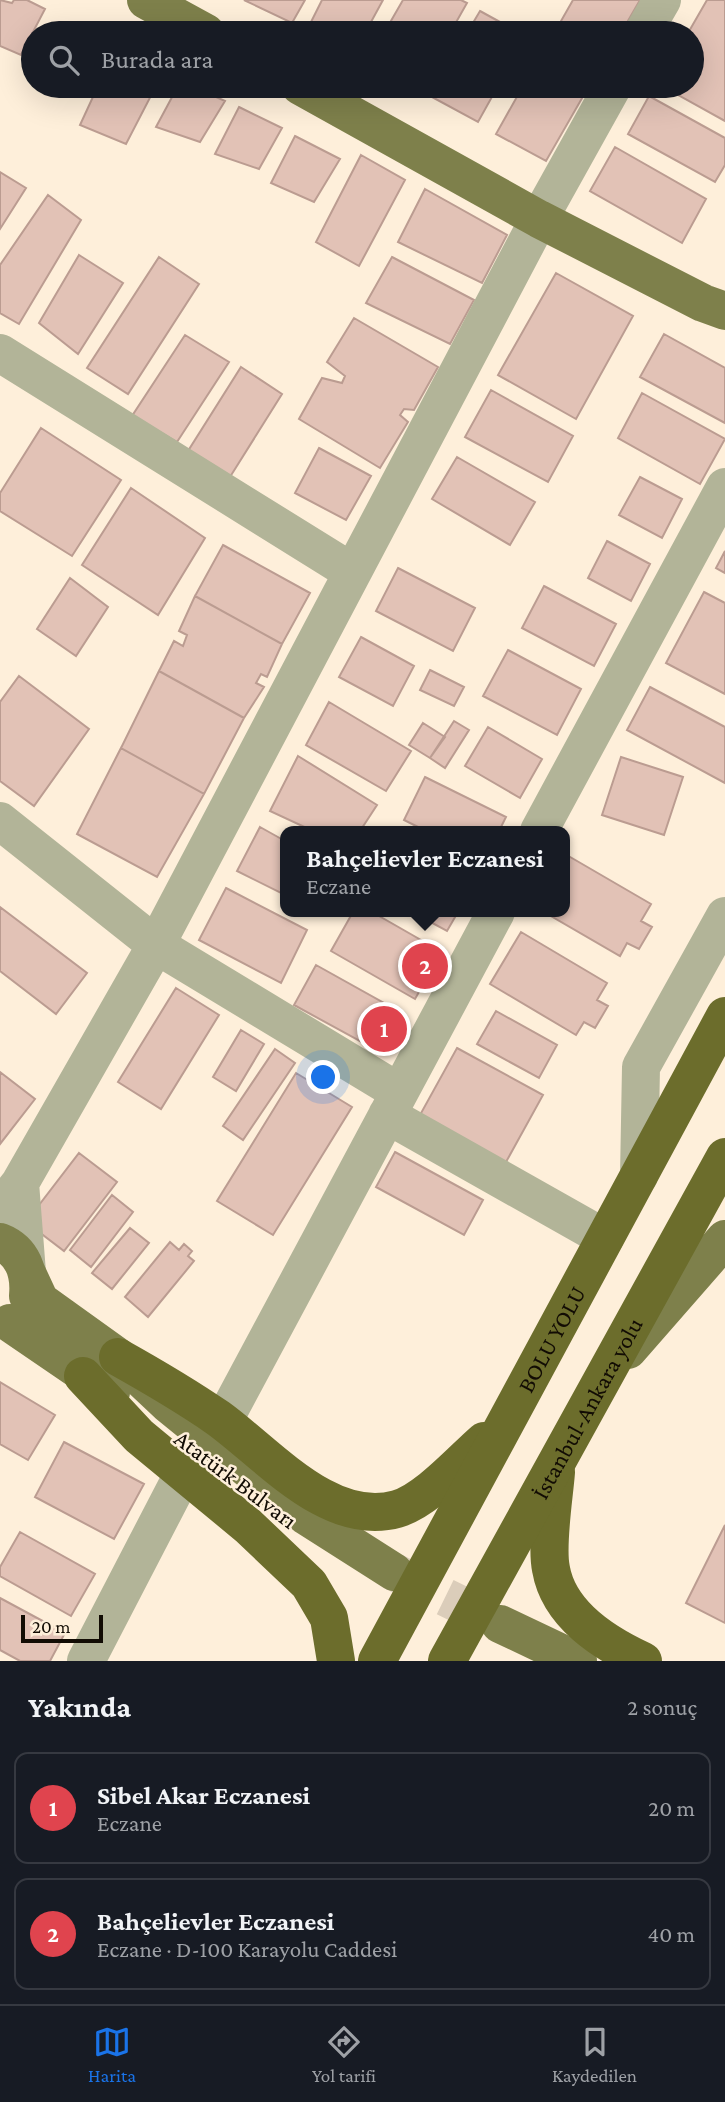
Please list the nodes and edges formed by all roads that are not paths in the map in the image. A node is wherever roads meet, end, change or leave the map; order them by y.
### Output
1 (146, 0) edge
2 (662, 0) edge
3 (184, 21) edge
4 (650, 21) edge
5 (321, 98) edge
6 (607, 98) edge
7 (538, 219) junction
8 (719, 311) edge
9 (0, 353) edge
10 (725, 487) edge
11 (352, 572) junction
12 (543, 826) edge
13 (4, 831) edge
14 (725, 916) edge
15 (493, 917) edge
16 (156, 945) junction
17 (725, 1016) edge
18 (393, 1103) junction
19 (725, 1157) edge
20 (639, 1176) junction
21 (10, 1196) edge
22 (715, 1201) edge
23 (605, 1238) junction
24 (725, 1239) edge
25 (0, 1242) edge
26 (27, 1273) junction
27 (5, 1326) edge
28 (118, 1357) junction
29 (83, 1376) junction
30 (601, 1380) junction
31 (223, 1422) junction
32 (502, 1426) junction
33 (557, 1459) junction
34 (183, 1474) junction
35 (86, 1661) edge
36 (336, 1661) edge
37 (377, 1661) edge
38 (447, 1661) edge
39 (554, 1661) edge
40 (578, 1661) edge
41 (643, 1661) edge

1 - 3 main road
2 - 4 street
5 - 7 main road
6 - 7 street
7 - 8 main road
7 - 11 street
9 - 11 street
10 - 12 street
11 - 16 street
13 - 16 street
14 - 20 street
15 - 18 street
16 - 18 street
16 - 21 street
17 - 20 highway, BOLU YOLU
18 - 23 street
18 - 31 street
19 - 22 highway, İstanbul-Ankara yolu
20 - 23 highway, BOLU YOLU
21 - 26 street
22 - 30 highway, İstanbul-Ankara yolu
23 - 32 highway, BOLU YOLU
24 - 30 main road
25 - 26 main road
26 - 27 main road
26 - 28 main road
27 - 29 main road, Atatürk Bulvarı
28 - 29 main road, Atatürk Bulvarı
28 - 31 highway
29 - 34 highway
30 - 33 highway, İstanbul-Ankara yolu
31 - 32 highway
32 - 37 highway, BOLU YOLU
33 - 38 highway, İstanbul-Ankara yolu
33 - 41 highway
34 - 35 street
34 - 36 highway
39 - 40 main road

